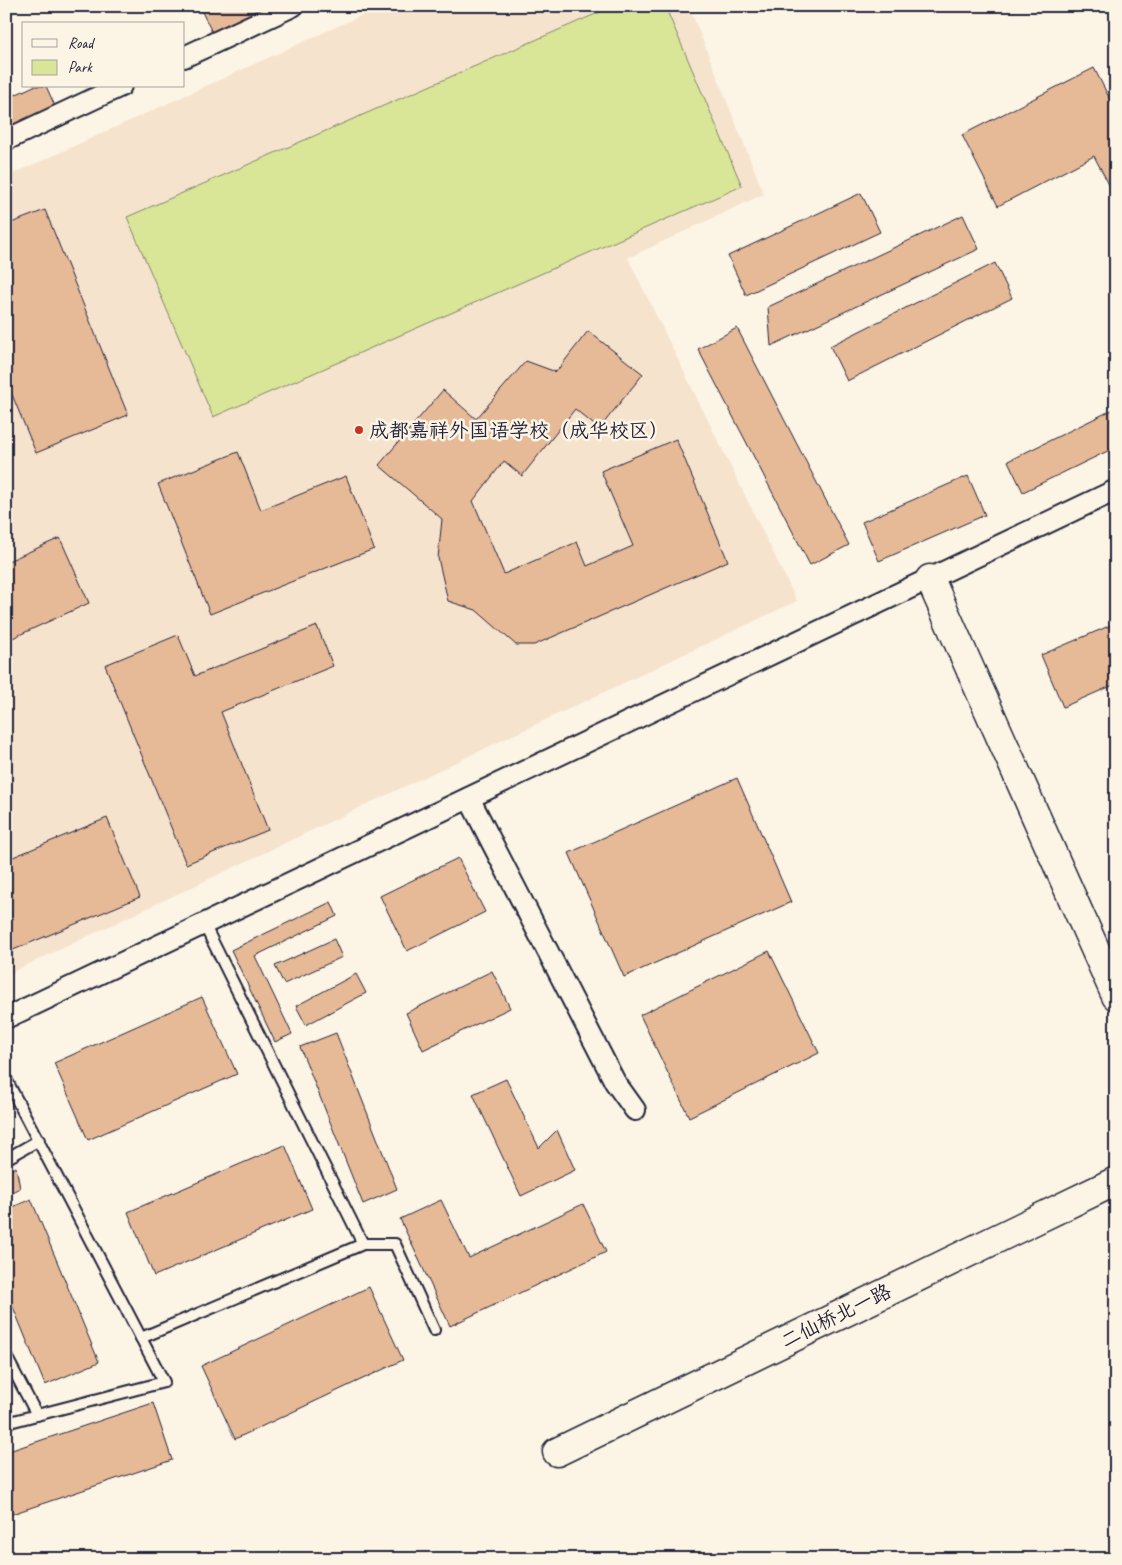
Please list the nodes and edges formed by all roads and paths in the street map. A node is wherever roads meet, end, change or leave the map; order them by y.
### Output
1 (293, 6) edge
2 (185, 57) edge
3 (117, 88) edge
4 (6, 140) edge
5 (1116, 490) edge
6 (930, 579) junction
7 (469, 798) junction
8 (204, 924) junction
9 (1116, 996) edge
10 (6, 1018) edge
11 (6, 1079) edge
12 (635, 1110) dead end
13 (39, 1140) junction
14 (6, 1159) edge
15 (1116, 1180) edge
16 (363, 1244) junction
17 (434, 1330) dead end
18 (141, 1338) junction
19 (6, 1356) edge
20 (38, 1415) junction
21 (6, 1423) edge
22 (557, 1452) dead end

1 - 2 street
3 - 4 street
5 - 6 street
6 - 7 street
6 - 9 street
7 - 8 street
7 - 12 street
8 - 10 street
8 - 16 lane
11 - 13 lane
13 - 14 lane
13 - 18 lane
15 - 22 street, 二仙桥北一路
16 - 17 lane
16 - 18 lane
18 - 20 lane
19 - 20 lane
20 - 21 lane

